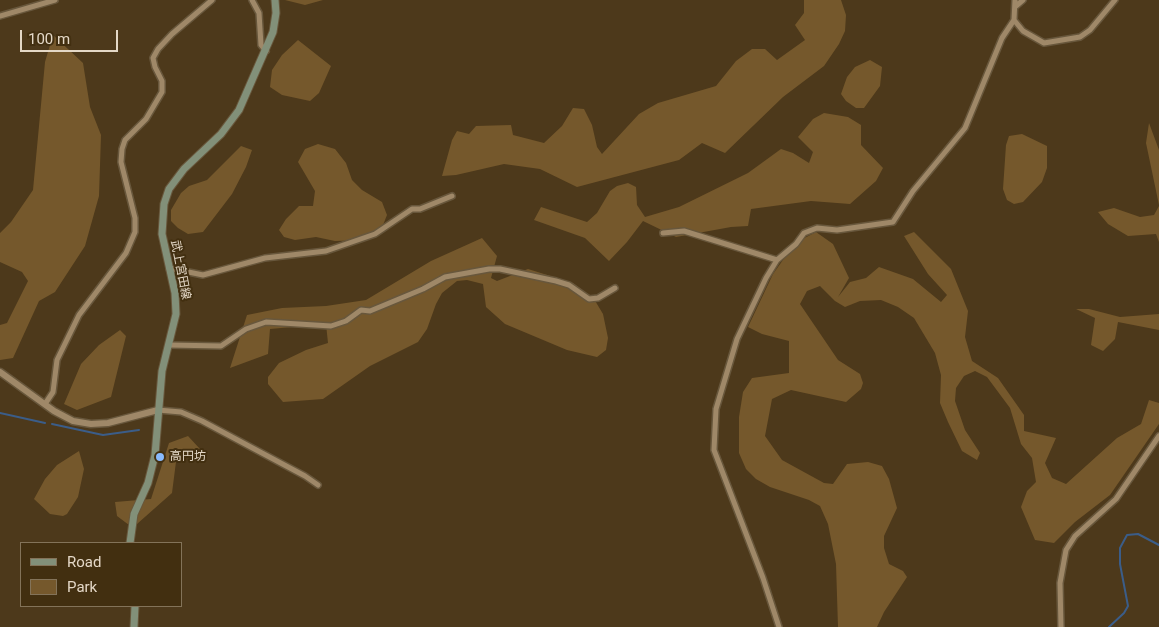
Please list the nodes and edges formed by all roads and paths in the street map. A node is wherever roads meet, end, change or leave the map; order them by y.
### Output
1 (55, 0) edge
2 (212, 0) edge
3 (252, 0) edge
4 (275, 0) edge
5 (1023, 0) edge
6 (1115, 0) edge
7 (1016, 3) edge
8 (0, 16) edge
9 (1014, 20) junction
10 (266, 52) junction
11 (452, 196) dead end
12 (663, 233) dead end
13 (777, 260) junction
14 (169, 268) junction
15 (615, 288) dead end
16 (169, 345) junction
17 (0, 372) edge
18 (45, 404) junction
19 (158, 410) junction
20 (1159, 436) edge
21 (318, 485) dead end
22 (130, 542) edge
23 (136, 607) edge
24 (134, 627) edge
25 (779, 627) edge
26 (1061, 627) edge

1 - 8 street
2 - 18 street
3 - 10 street
4 - 10 main road, 武上宮田線
5 - 7 street
6 - 9 street
7 - 9 street
9 - 13 street
10 - 14 main road, 武上宮田線
11 - 14 street
12 - 13 street
13 - 25 street
14 - 16 main road, 武上宮田線
15 - 16 street
16 - 19 main road, 武上宮田線
17 - 18 street
18 - 19 street
19 - 21 street
19 - 22 main road, 武上宮田線
20 - 26 street
23 - 24 main road

